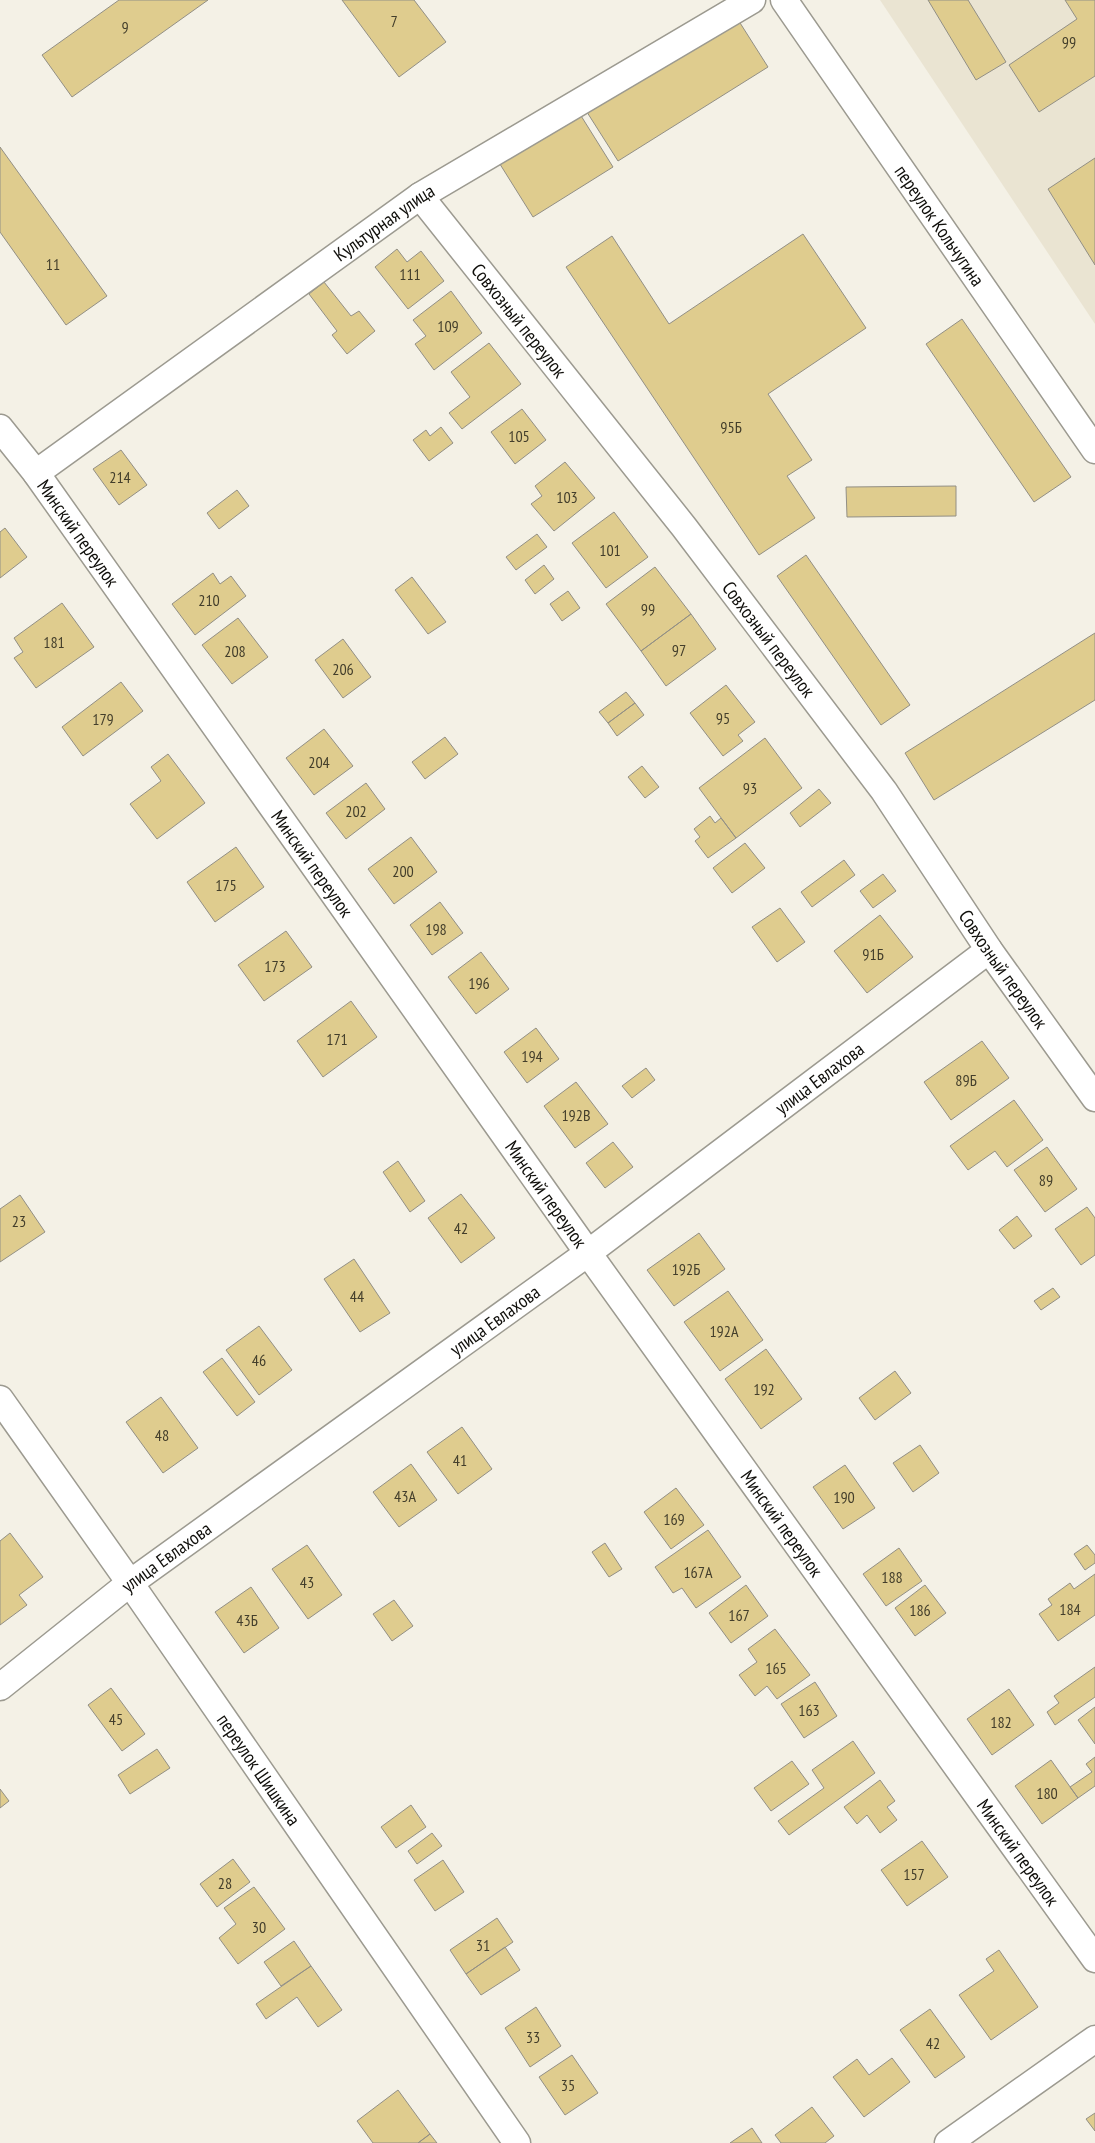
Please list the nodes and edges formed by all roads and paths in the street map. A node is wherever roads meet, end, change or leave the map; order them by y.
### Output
1 (752, 0) edge
2 (784, 0) edge
3 (420, 196) junction
4 (0, 428) edge
5 (1095, 450) edge
6 (36, 473) junction
7 (989, 950) junction
8 (1095, 1098) edge
9 (588, 1253) junction
10 (0, 1399) edge
11 (130, 1583) junction
12 (0, 1686) edge
13 (1095, 1959) edge
14 (1095, 2039) edge
15 (517, 2143) edge
16 (948, 2143) edge

1 - 3 street, Культурная улица
2 - 5 street, переулок Кольчугина
3 - 6 street, Культурная улица
3 - 7 street, Совхозный переулок
4 - 6 street, Минский переулок
6 - 9 street, Минский переулок
7 - 8 street, Совхозный переулок
7 - 9 street, улица Евлахова
9 - 11 street, улица Евлахова
9 - 13 street, Минский переулок
10 - 11 street, переулок Шишкина
11 - 12 street, улица Евлахова
11 - 15 street, переулок Шишкина
14 - 16 street

